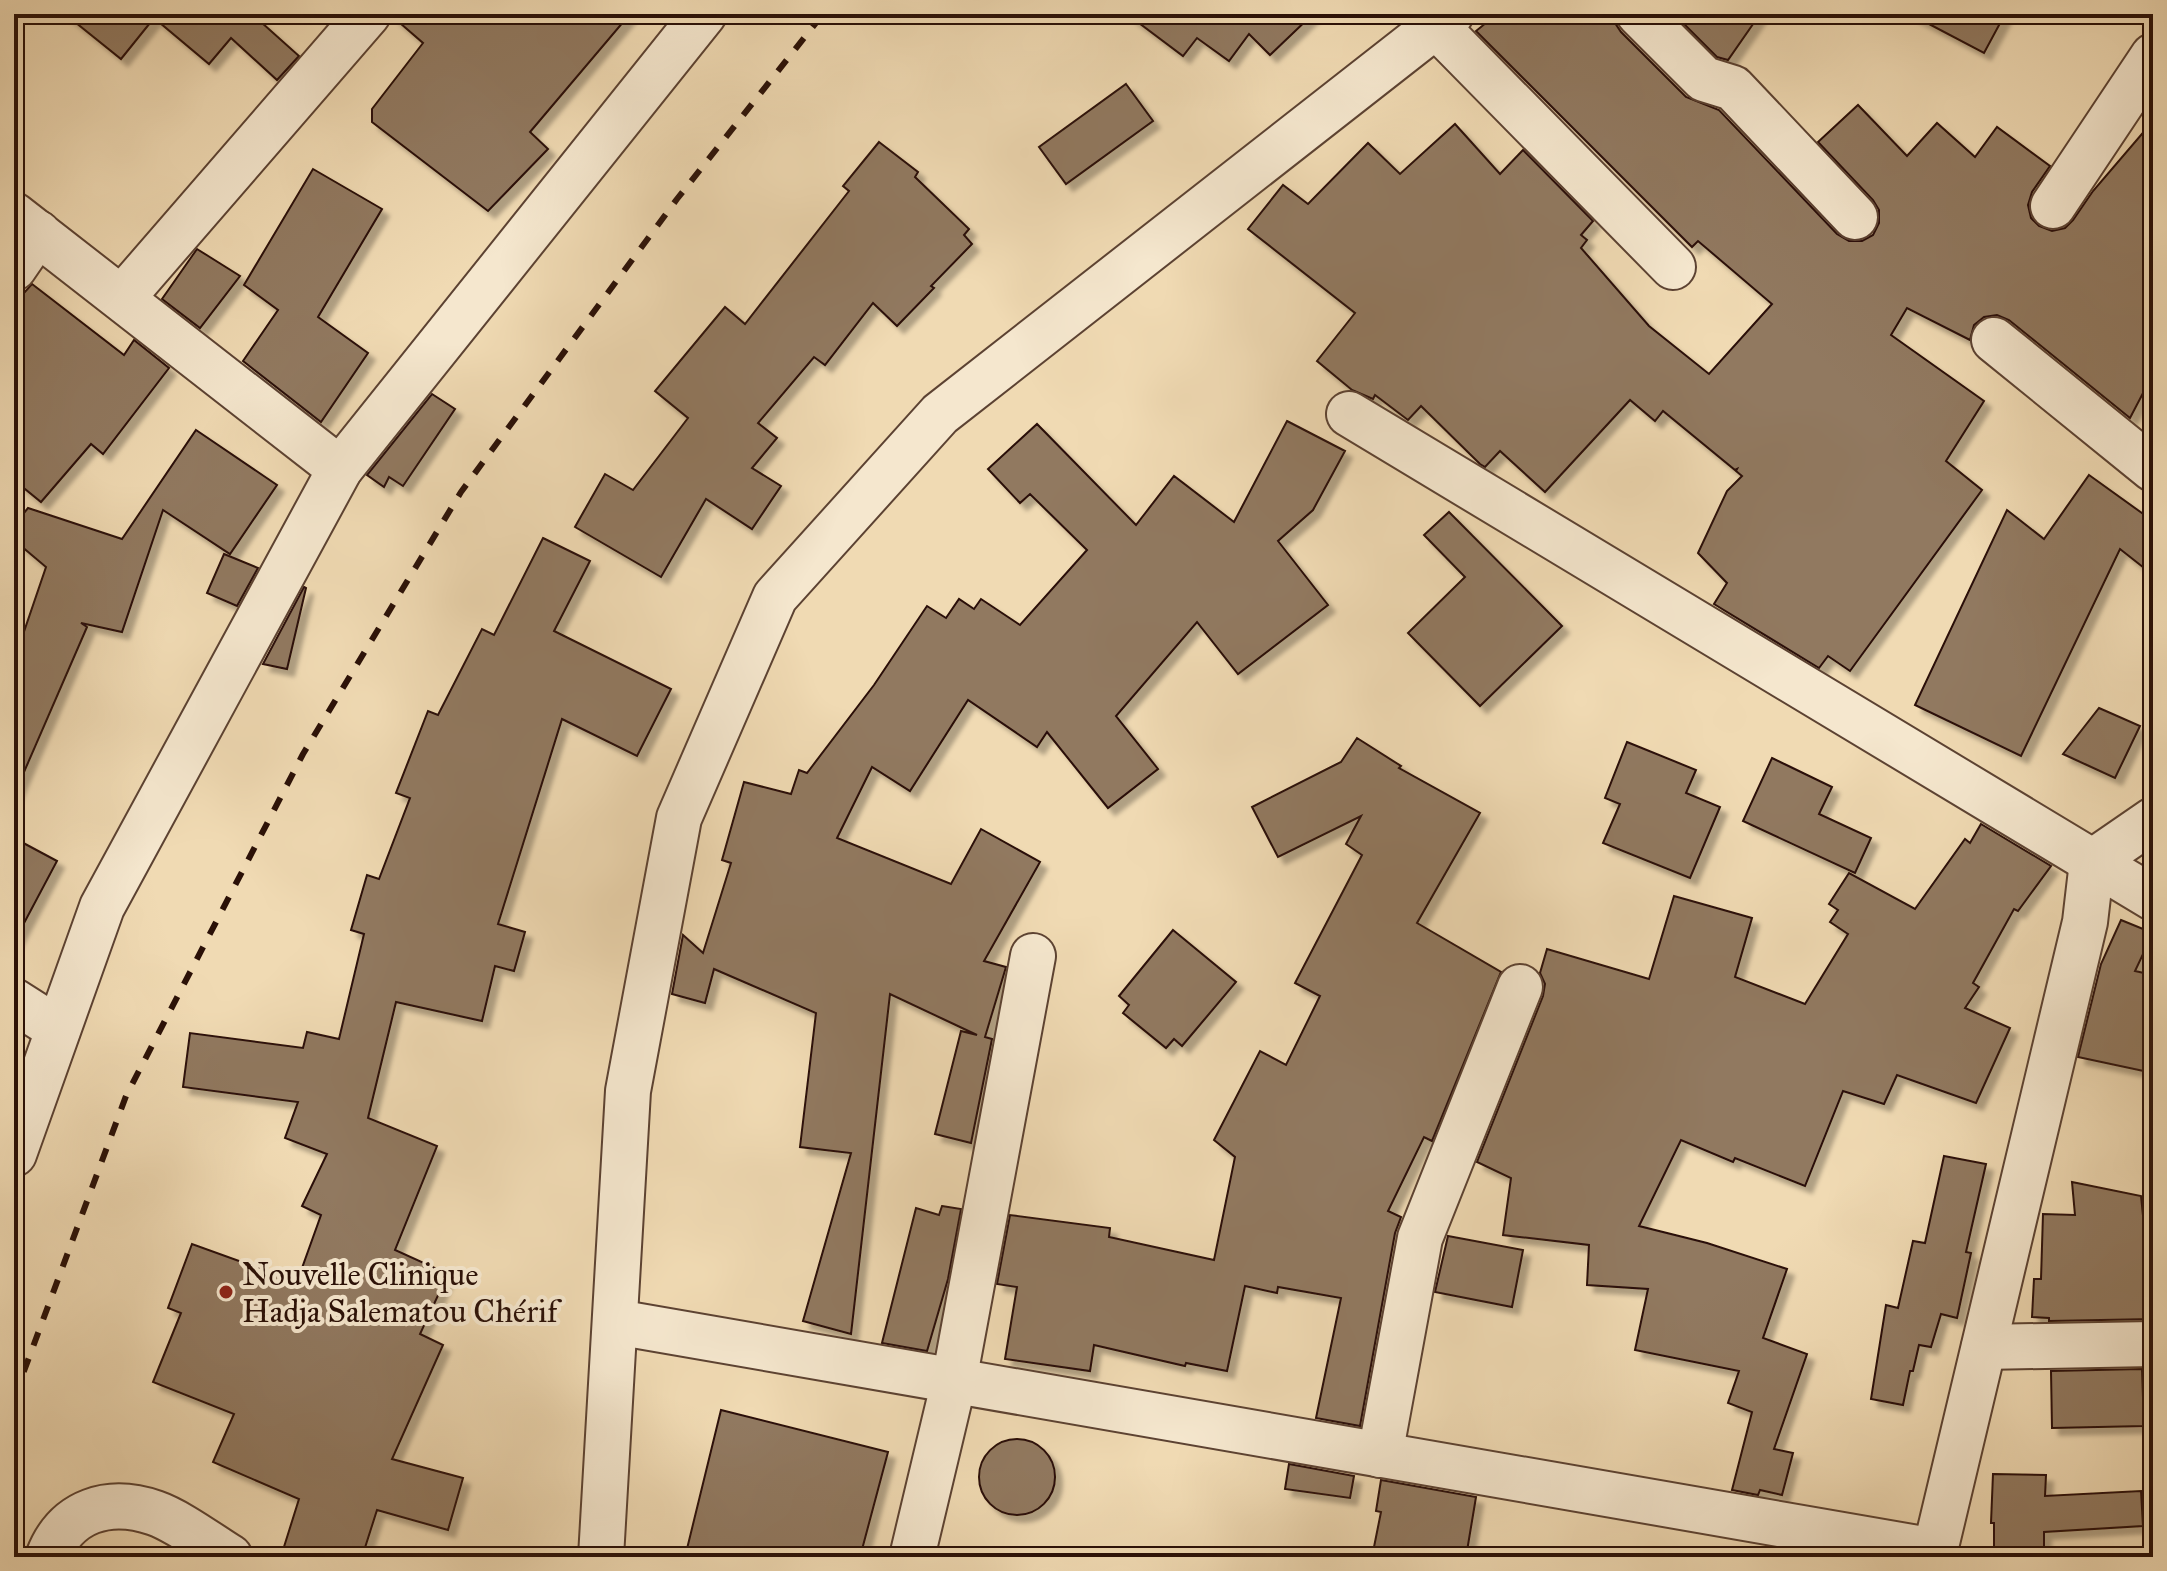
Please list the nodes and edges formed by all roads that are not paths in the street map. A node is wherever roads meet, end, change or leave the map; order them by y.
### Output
1 (368, 14) edge
2 (704, 14) edge
3 (1639, 14) edge
4 (1444, 20) edge
5 (2153, 56) edge
6 (2053, 206) dead end
7 (1855, 217) dead end
8 (22, 239) edge
9 (1673, 267) dead end
10 (122, 298) junction
11 (1994, 340) dead end
12 (1349, 414) dead end
13 (340, 469) junction
14 (2153, 469) edge
15 (2153, 820) edge
16 (2092, 862) junction
17 (2153, 898) edge
18 (1033, 956) dead end
19 (1520, 987) dead end
20 (14, 1001) edge
21 (58, 1029) junction
22 (14, 1154) edge
23 (616, 1322) junction
24 (2153, 1344) edge
25 (1984, 1347) junction
26 (954, 1381) junction
27 (1380, 1455) junction
28 (1936, 1554) edge
29 (48, 1557) edge
30 (230, 1557) edge
31 (601, 1557) edge
32 (912, 1557) edge

1 - 10 street
2 - 13 street
3 - 7 street
4 - 9 street
4 - 23 street
5 - 6 street
8 - 10 street
10 - 13 street
11 - 14 street
12 - 16 street
13 - 21 street
15 - 16 street
16 - 17 street
16 - 25 street
18 - 26 street
19 - 27 street
20 - 21 street
21 - 22 street
23 - 26 street
23 - 31 street
24 - 25 street
25 - 28 street
26 - 27 street
26 - 32 street
27 - 28 street
29 - 30 street

